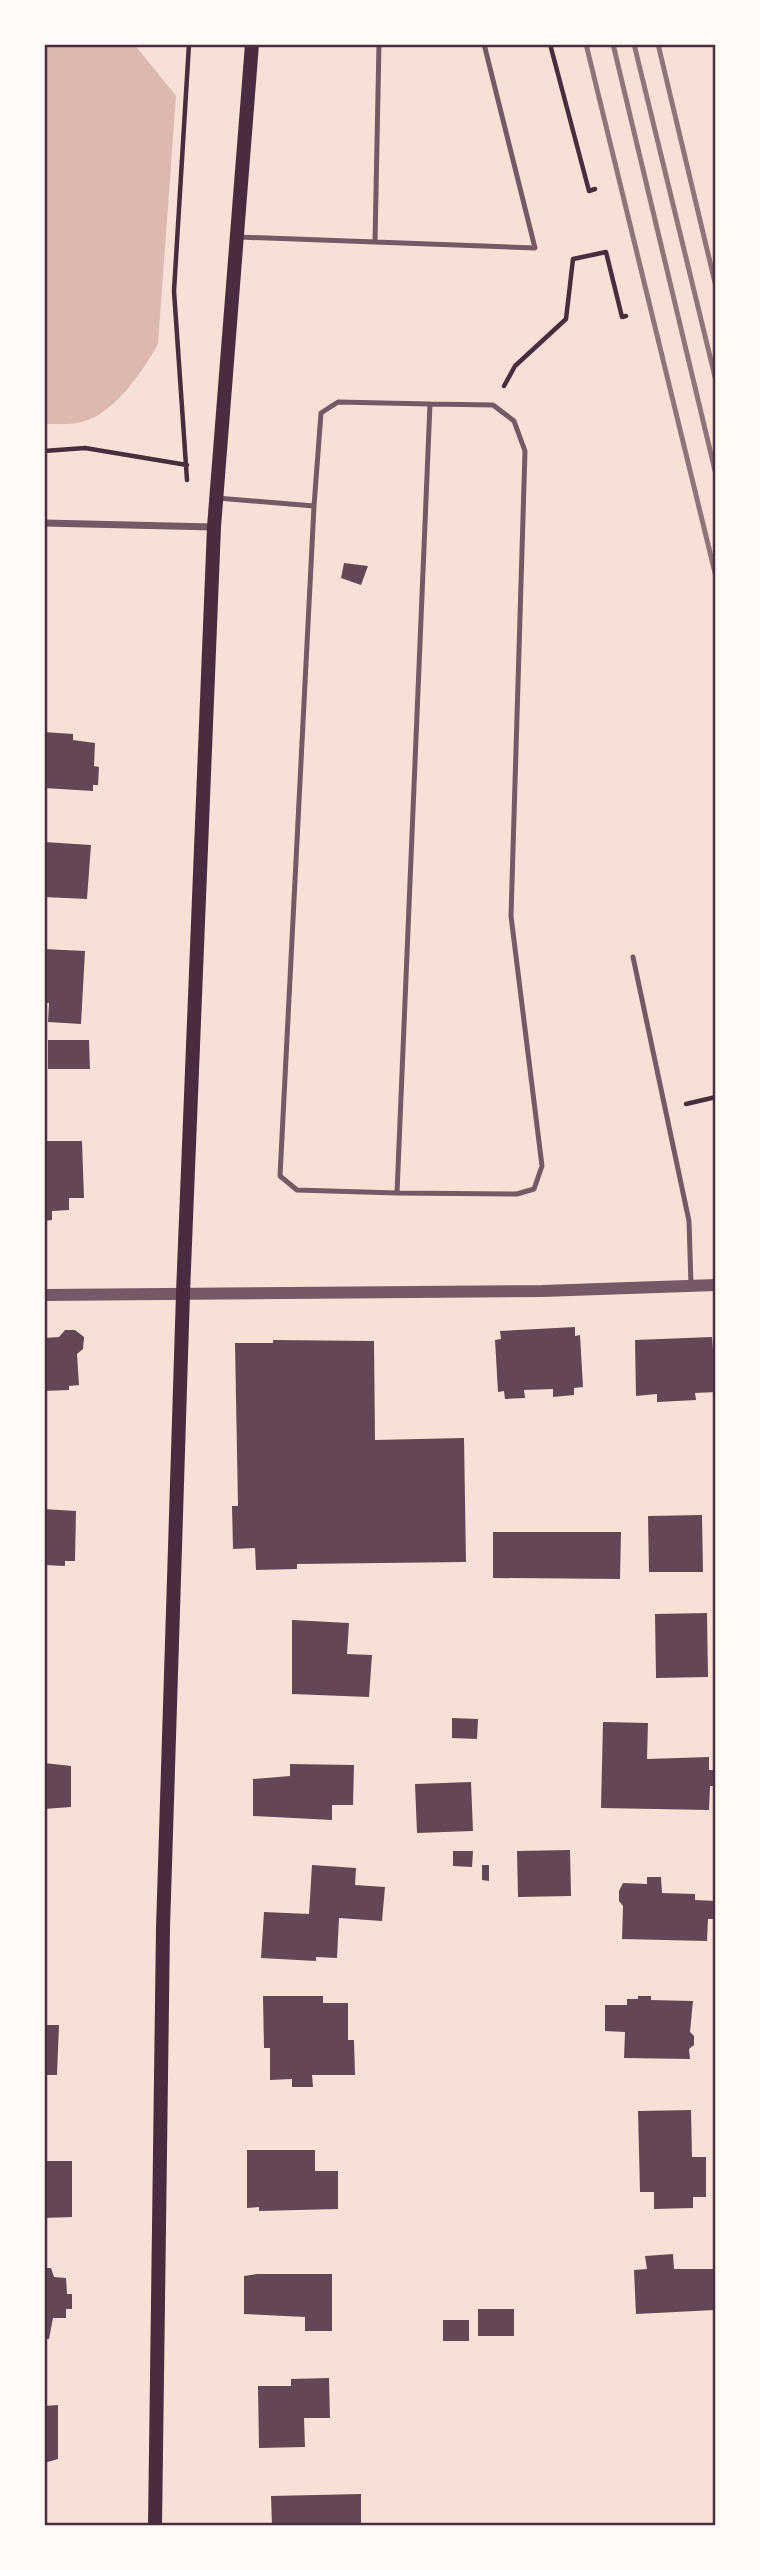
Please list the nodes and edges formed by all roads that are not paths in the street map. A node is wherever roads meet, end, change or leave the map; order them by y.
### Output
1 (252, 44) edge
2 (379, 44) edge
3 (484, 44) edge
4 (236, 237) junction
5 (375, 242) junction
6 (430, 404) junction
7 (217, 498) junction
8 (314, 506) junction
9 (44, 523) edge
10 (214, 527) junction
11 (633, 957) dead end
12 (397, 1193) junction
13 (691, 1285) junction
14 (716, 1285) edge
15 (183, 1293) junction
16 (44, 1295) edge
17 (155, 2526) edge

1 - 4 main road
2 - 5 lane
3 - 5 lane
4 - 5 lane
4 - 7 main road
6 - 8 lane
6 - 12 lane
6 - 12 lane
7 - 8 lane
7 - 10 main road
8 - 12 lane
9 - 10 street
10 - 15 main road
11 - 13 lane
13 - 14 street
13 - 15 street
15 - 16 street
15 - 17 main road

